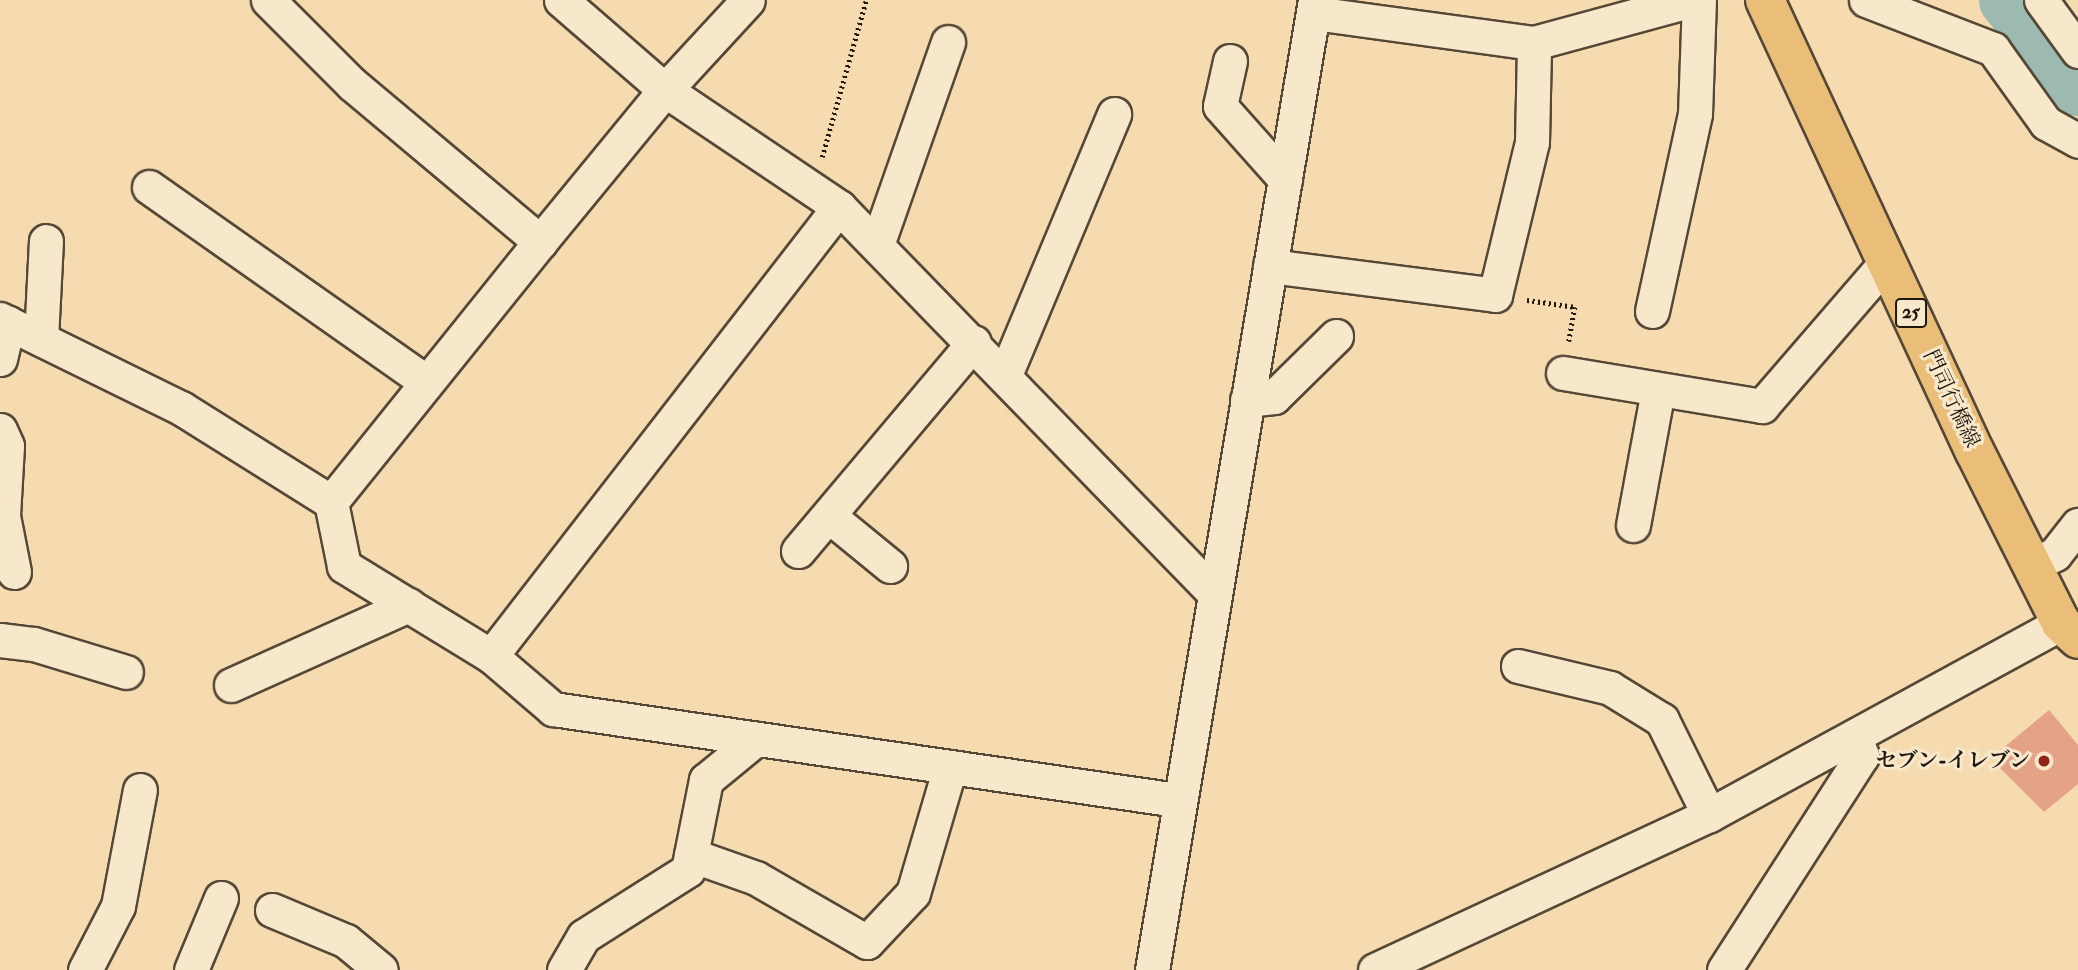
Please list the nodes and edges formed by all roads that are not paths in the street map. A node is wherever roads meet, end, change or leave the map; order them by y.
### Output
1 (268, 0) edge
2 (561, 0) edge
3 (748, 0) edge
4 (1692, 0) edge
5 (1699, 0) edge
6 (1765, 0) edge
7 (1866, 0) edge
8 (2041, 0) edge
9 (1315, 7) edge
10 (948, 41) dead end
11 (1534, 43) junction
12 (2078, 51) edge
13 (1230, 61) dead end
14 (665, 90) junction
15 (1114, 114) dead end
16 (2078, 141) edge
17 (1285, 179) junction
18 (149, 187) dead end
19 (826, 198) junction
20 (46, 241) dead end
21 (540, 242) junction
22 (877, 245) junction
23 (1887, 261) junction
24 (1270, 266) junction
25 (1653, 311) dead end
26 (4, 321) edge
27 (1336, 336) dead end
28 (41, 339) junction
29 (974, 342) junction
30 (0, 359) edge
31 (1563, 373) road end
32 (1005, 374) junction
33 (426, 382) junction
34 (1658, 390) junction
35 (1247, 400) junction
36 (0, 430) edge
37 (331, 502) junction
38 (828, 516) junction
39 (1633, 525) dead end
40 (2078, 525) edge
41 (798, 551) dead end
42 (2034, 564) junction
43 (890, 566) dead end
44 (14, 572) dead end
45 (1214, 593) junction
46 (409, 605) junction
47 (2069, 631) edge
48 (0, 640) edge
49 (491, 656) junction
50 (1518, 666) dead end
51 (126, 672) dead end
52 (231, 685) dead end
53 (1855, 736) junction
54 (756, 739) junction
55 (950, 767) junction
56 (141, 790) dead end
57 (1177, 800) junction
58 (1709, 814) junction
59 (691, 855) junction
60 (221, 898) dead end
61 (272, 909) dead end
62 (1397, 966) edge
63 (85, 970) edge
64 (191, 970) edge
65 (380, 970) edge
66 (564, 970) edge
67 (1152, 970) edge
68 (1724, 970) edge

1 - 21 street
2 - 14 street
3 - 14 street
4 - 11 street
5 - 25 street
6 - 23 main road, 門司行橋線 / 25
7 - 16 street
8 - 12 street
9 - 11 street
9 - 17 street
10 - 22 street
11 - 24 street
13 - 17 street
14 - 19 street
14 - 21 street
15 - 32 street
17 - 24 street
18 - 33 street
19 - 22 street
19 - 49 street
20 - 28 street
21 - 33 street
22 - 29 street
23 - 34 street
23 - 42 main road, 門司行橋線 / 25
24 - 35 street
26 - 28 street
26 - 30 street
27 - 35 street
28 - 37 street
29 - 32 street
29 - 38 street
31 - 34 street
32 - 45 street
33 - 37 street
34 - 39 street
35 - 45 street
36 - 44 street
37 - 46 street
38 - 41 street
38 - 43 street
40 - 42 street
42 - 47 main road, 門司行橋線 / 25
45 - 57 street
46 - 49 street
46 - 52 street
47 - 53 street
48 - 51 street
49 - 54 street
50 - 58 street
53 - 58 street
53 - 68 street
54 - 55 street
54 - 59 street
55 - 57 street
55 - 59 street
56 - 63 street
57 - 67 street
58 - 62 street
59 - 66 street
60 - 64 street
61 - 65 street

